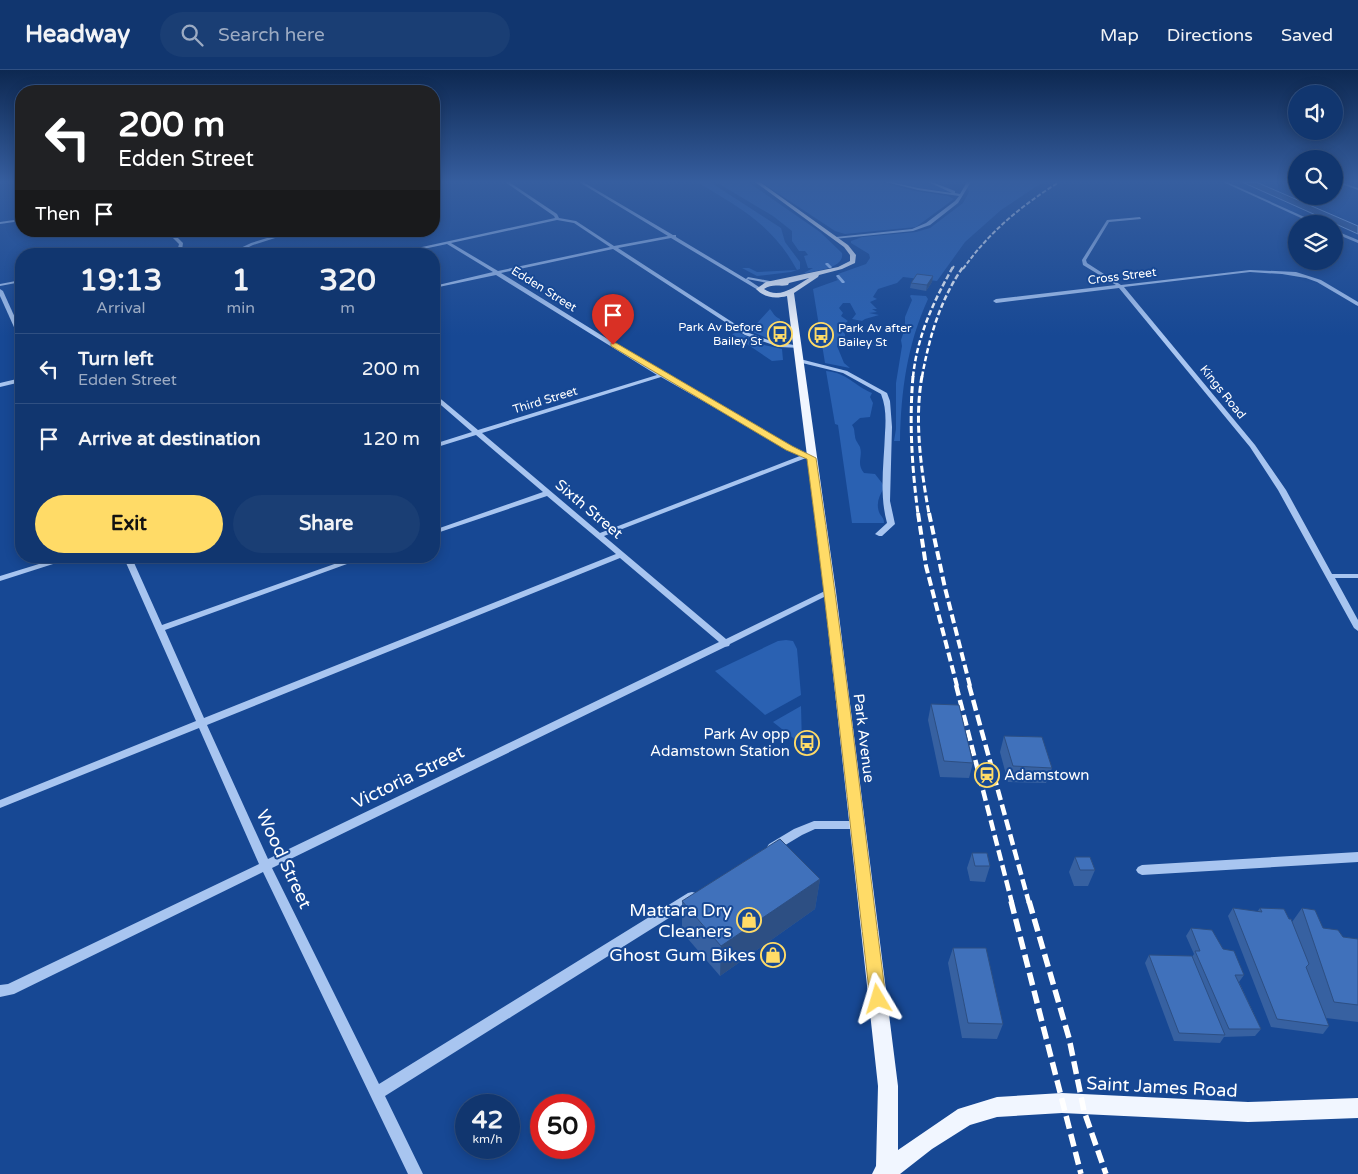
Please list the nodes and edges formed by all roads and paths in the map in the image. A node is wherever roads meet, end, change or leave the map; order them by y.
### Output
1 (488, 234) edge
2 (593, 234) edge
3 (670, 234) edge
4 (830, 234) edge
5 (877, 234) edge
6 (1100, 234) edge
7 (1343, 235) edge
8 (674, 236) junction
9 (174, 237) edge
10 (836, 238) junction
11 (447, 242) junction
12 (1358, 242) edge
13 (614, 247) junction
14 (180, 248) edge
15 (420, 248) edge
16 (497, 273) junction
17 (736, 274) junction
18 (818, 274) junction
19 (15, 282) edge
20 (776, 283) junction
21 (0, 285) edge
22 (440, 286) edge
23 (1120, 286) junction
24 (760, 289) junction
25 (0, 291) edge
26 (792, 291) junction
27 (775, 295) junction
28 (996, 301) dead end
29 (1358, 304) edge
30 (794, 310) junction
31 (15, 322) edge
32 (798, 348) junction
33 (800, 361) junction
34 (662, 375) junction
35 (15, 381) edge
36 (0, 385) edge
37 (440, 401) edge
38 (477, 433) junction
39 (440, 444) edge
40 (808, 457) junction
41 (548, 493) junction
42 (440, 530) edge
43 (879, 534) dead end
44 (598, 536) junction
45 (621, 555) junction
46 (51, 563) edge
47 (130, 563) edge
48 (345, 563) edge
49 (1328, 576) junction
50 (1358, 576) edge
51 (0, 579) edge
52 (830, 592) junction
53 (159, 628) junction
54 (1358, 628) edge
55 (726, 644) junction
56 (202, 724) junction
57 (0, 804) edge
58 (857, 826) junction
59 (764, 853) edge
60 (1358, 857) edge
61 (265, 865) junction
62 (1142, 870) dead end
63 (705, 889) edge
64 (0, 991) edge
65 (376, 1092) junction
66 (1358, 1108) edge
67 (886, 1173) edge
68 (416, 1174) edge

1 - 11 street
2 - 13 street
3 - 8 street
4 - 10 main road
5 - 10 street
6 - 23 street, Kings Road
7 - 12 street
8 - 13 street
8 - 17 street
9 - 14 street
10 - 18 main road
11 - 15 street
11 - 16 street, Edden Street
13 - 16 street
13 - 32 street
16 - 22 street
16 - 34 street, Edden Street
17 - 20 street
17 - 24 street
18 - 20 main road
18 - 26 main road
19 - 21 street
20 - 24 main road
20 - 26 main road
23 - 28 street, Cross Street
23 - 29 street, Cross Street
23 - 49 street, Kings Road
24 - 27 main road
25 - 31 street
26 - 27 main road
26 - 30 main road, Park Avenue
27 - 30 main road
30 - 32 main road, Park Avenue
32 - 33 main road, Park Avenue
33 - 40 main road, Park Avenue
33 - 43 street
34 - 38 street, Third Street
34 - 40 street, Edden Street
35 - 36 street
37 - 38 street, Sixth Street
38 - 39 street, Third Street
38 - 41 street, Sixth Street
40 - 44 street
40 - 52 main road, Park Avenue
41 - 42 street
41 - 44 street, Sixth Street
44 - 45 street, Sixth Street
45 - 55 street, Sixth Street
45 - 56 street
46 - 51 street
47 - 53 street, Wood Street
48 - 53 street
49 - 50 street
49 - 54 street, Kings Road
52 - 55 street, Victoria Street
52 - 58 main road, Park Avenue
53 - 56 street, Wood Street
55 - 61 street, Victoria Street
56 - 57 street
56 - 61 street, Wood Street
58 - 59 street
58 - 67 main road, Park Avenue
60 - 62 street
61 - 64 street, Victoria Street
61 - 65 street, Wood Street
63 - 65 street
65 - 68 street, Wood Street
66 - 67 main road, Saint James Road

